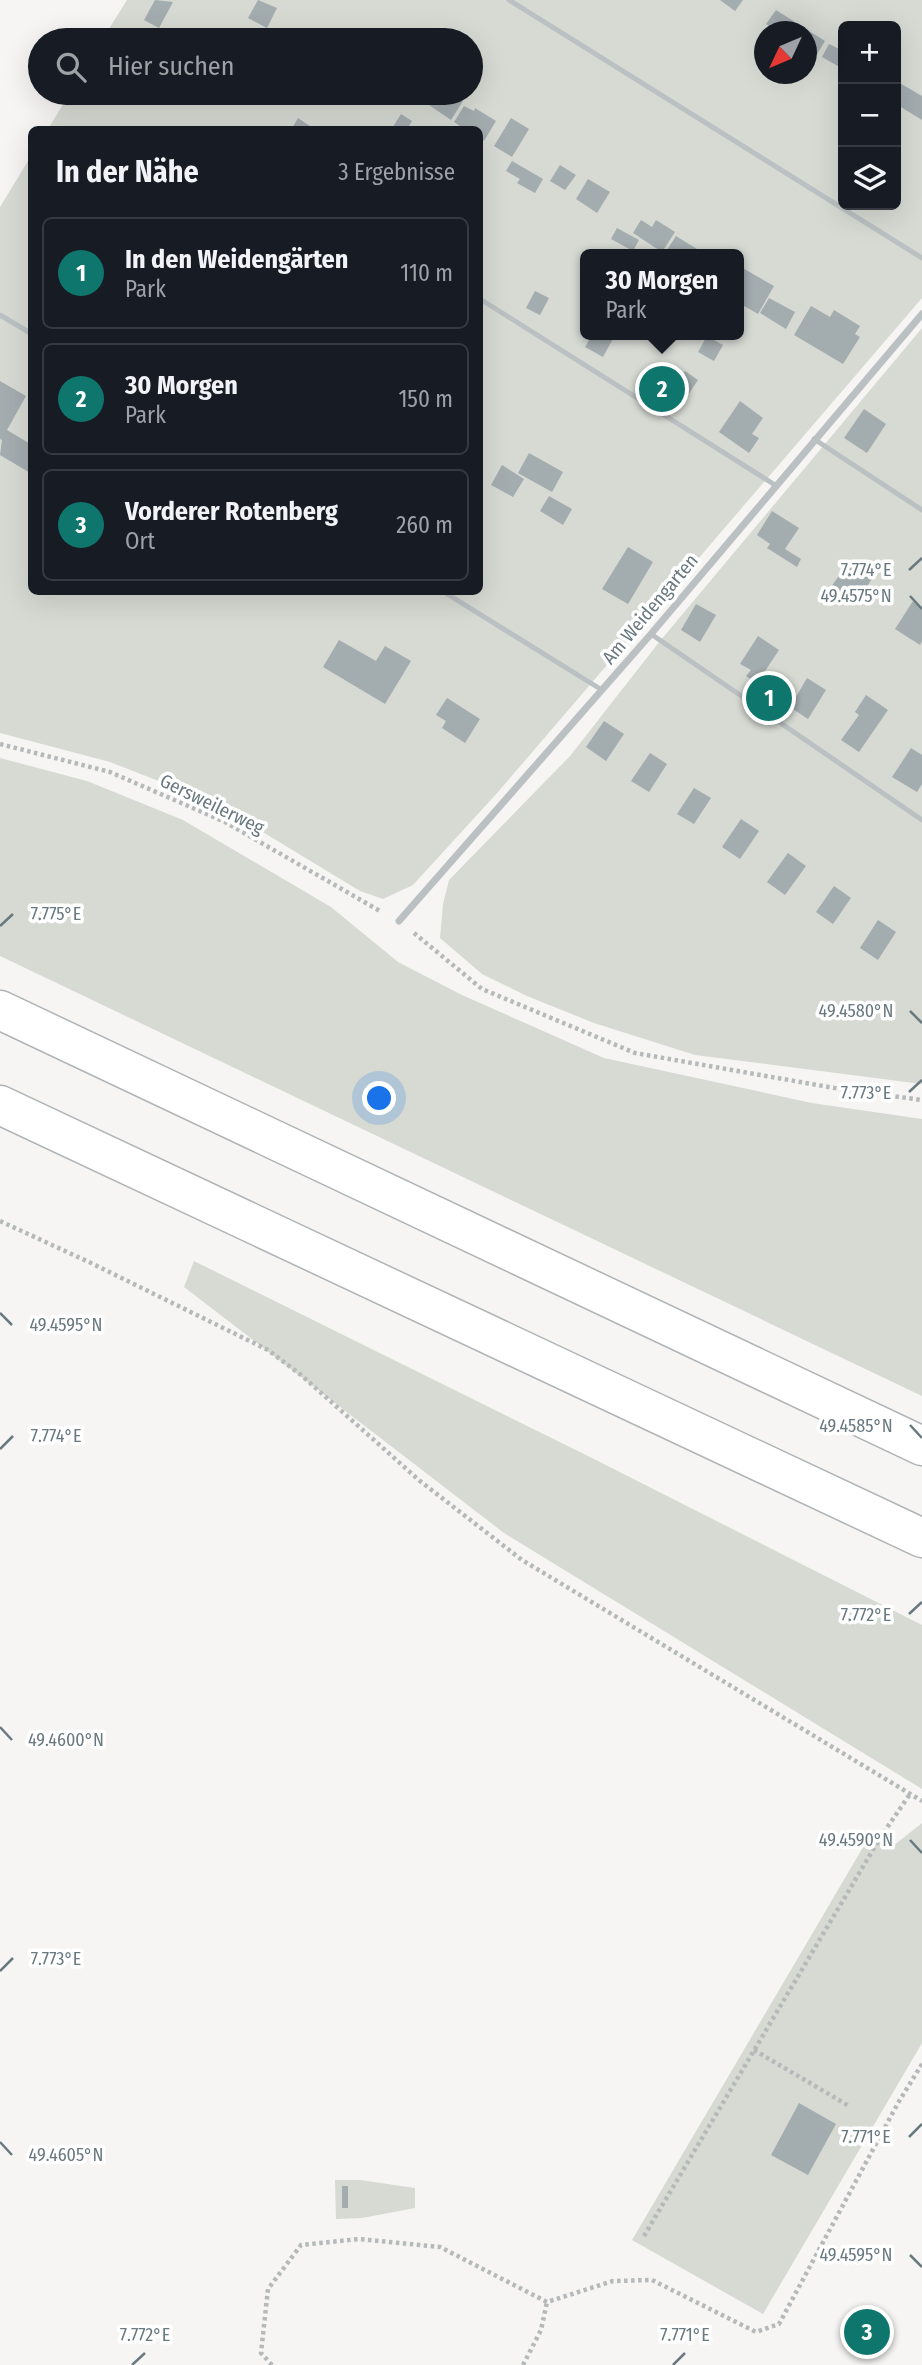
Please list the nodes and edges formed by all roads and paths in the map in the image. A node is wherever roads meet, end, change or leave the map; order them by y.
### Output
1 (509, 0) edge
2 (922, 258) edge
3 (483, 301) edge
4 (922, 314) edge
5 (0, 315) edge
6 (28, 332) edge
7 (814, 439) junction
8 (775, 485) junction
9 (922, 510) edge
10 (449, 595) edge
11 (651, 634) junction
12 (602, 690) junction
13 (0, 744) edge
14 (922, 820) edge
15 (399, 921) junction
16 (0, 1010) edge
17 (922, 1100) edge
18 (0, 1105) edge
19 (0, 1221) edge
20 (922, 1446) edge
21 (922, 1538) edge
22 (910, 1794) junction
23 (922, 1801) edge
24 (754, 2050) junction
25 (922, 2064) edge
26 (849, 2106) dead end
27 (644, 2236) dead end
28 (547, 2302) junction
29 (272, 2365) edge
30 (523, 2365) edge

1 - 2 lane
3 - 8 lane
4 - 7 street, Am Weidengarten
5 - 6 lane
7 - 8 street, Am Weidengarten
7 - 9 lane
8 - 11 street, Am Weidengarten
10 - 12 lane
11 - 12 street, Am Weidengarten
11 - 14 lane
12 - 15 street, Am Weidengarten
13 - 15 path, Gersweilerweg
15 - 17 path, Gersweilerweg
16 - 20 highway
18 - 21 highway
19 - 22 path
22 - 23 path
22 - 24 path
24 - 26 path
24 - 27 path
25 - 28 path
28 - 29 path
28 - 30 path

